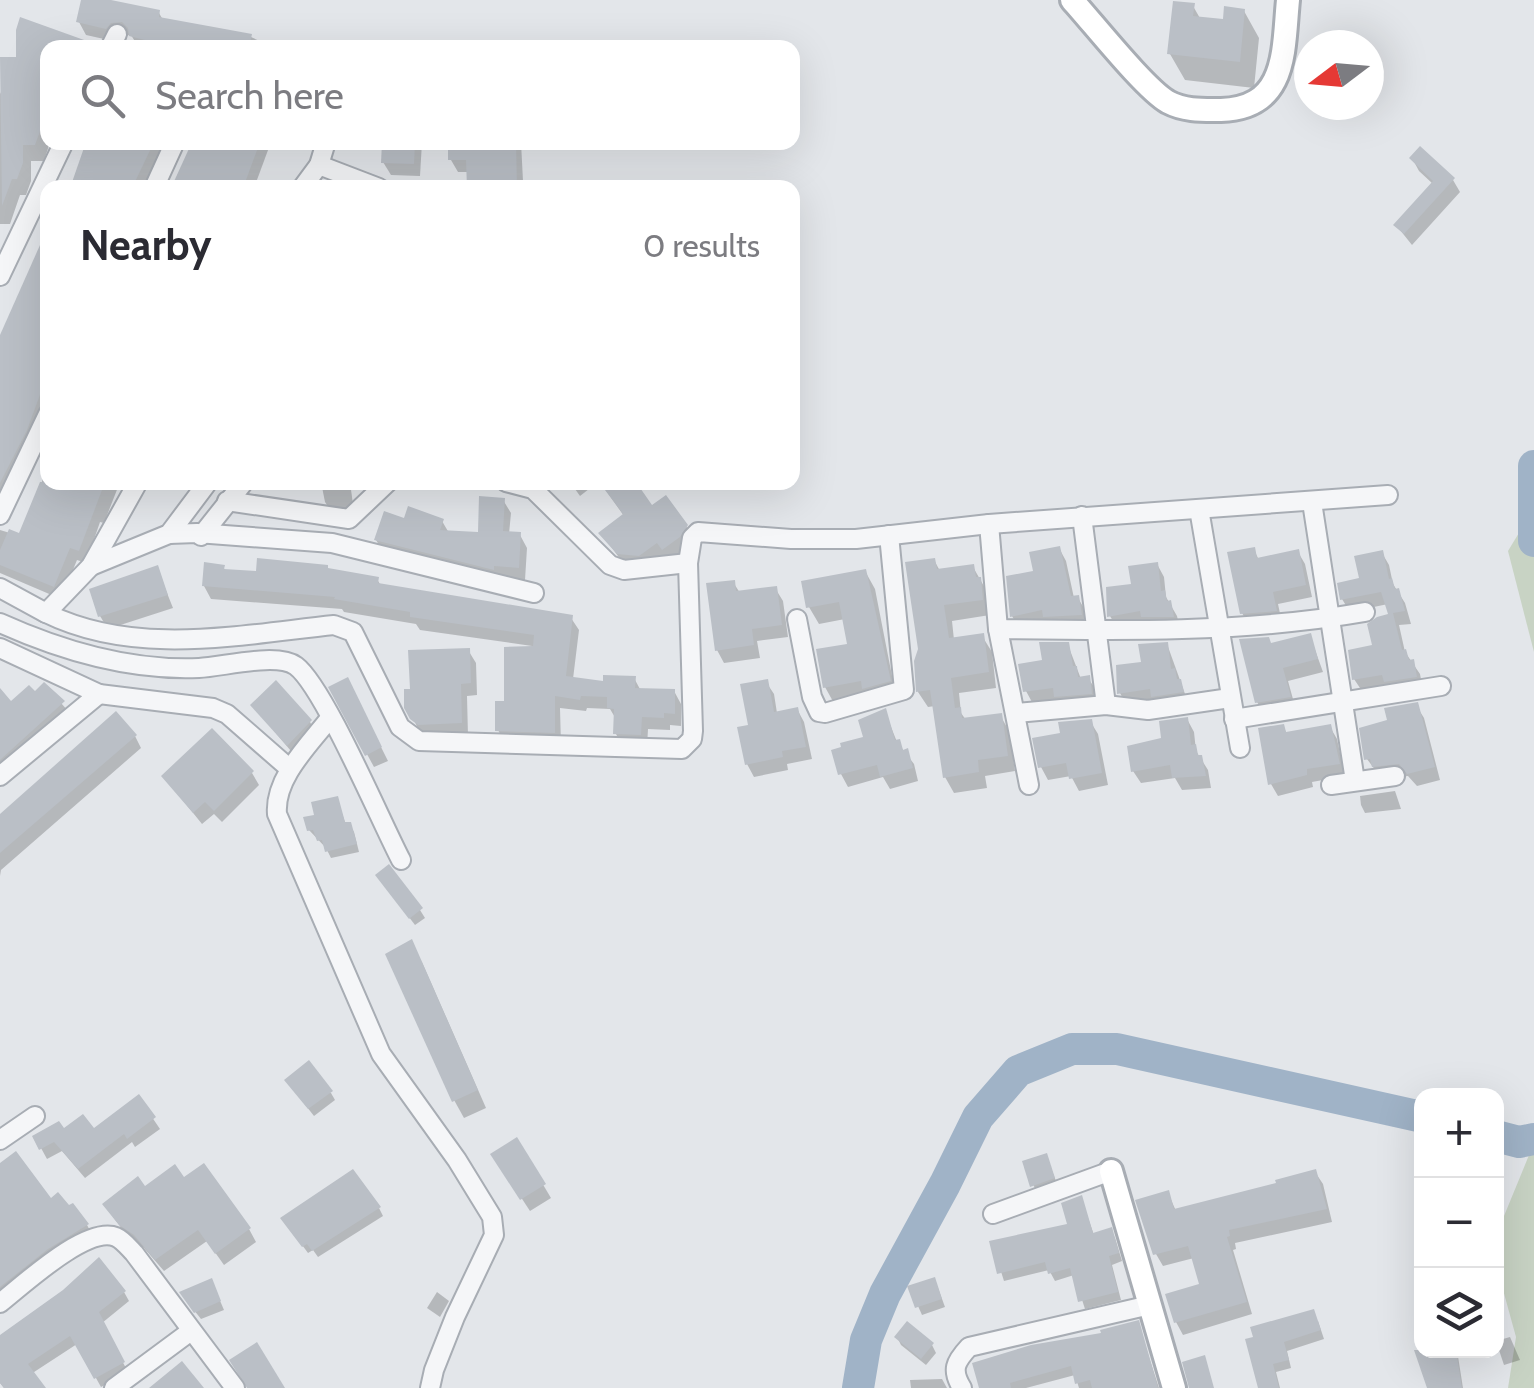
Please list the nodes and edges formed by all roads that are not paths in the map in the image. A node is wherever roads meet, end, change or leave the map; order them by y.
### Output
1 (1072, 0) edge
2 (1288, 0) edge
3 (60, 150) edge
4 (171, 150) edge
5 (323, 150) edge
6 (319, 164) junction
7 (46, 180) edge
8 (158, 180) edge
9 (308, 180) edge
10 (359, 180) edge
11 (40, 192) edge
12 (0, 276) edge
13 (40, 431) edge
14 (134, 490) edge
15 (202, 490) edge
16 (237, 490) edge
17 (380, 490) edge
18 (538, 490) edge
19 (1388, 494) dead end
20 (227, 502) junction
21 (1312, 502) junction
22 (1199, 509) junction
23 (0, 515) edge
24 (1082, 516) junction
25 (990, 524) junction
26 (169, 534) junction
27 (889, 535) junction
28 (201, 536) junction
29 (688, 563) junction
30 (91, 566) junction
31 (0, 588) edge
32 (534, 593) dead end
33 (1364, 612) dead end
34 (46, 613) junction
35 (1328, 618) junction
36 (798, 619) dead end
37 (0, 623) edge
38 (1218, 626) junction
39 (998, 629) junction
40 (1096, 631) junction
41 (0, 648) edge
42 (1440, 686) dead end
43 (99, 694) junction
44 (1230, 698) junction
45 (1342, 702) junction
46 (1106, 705) junction
47 (1016, 712) junction
48 (330, 718) junction
49 (1234, 719) junction
50 (1240, 748) dead end
51 (290, 768) junction
52 (0, 776) edge
53 (1395, 776) dead end
54 (1354, 781) junction
55 (1029, 785) dead end
56 (1331, 785) dead end
57 (400, 860) dead end
58 (36, 1116) dead end
59 (0, 1140) edge
60 (1111, 1172) joint
61 (993, 1214) dead end
62 (0, 1303) edge
63 (1150, 1305) junction
64 (191, 1331) junction
65 (114, 1388) edge
66 (235, 1388) edge
67 (430, 1388) edge
68 (962, 1388) edge
69 (1174, 1388) edge

1 - 2 street
3 - 7 street
4 - 8 street
5 - 6 street
6 - 9 street
6 - 10 street
11 - 12 street
13 - 23 street
14 - 30 street
15 - 26 street
16 - 20 street
17 - 20 street
18 - 29 street
19 - 21 street
20 - 28 street
21 - 22 street
21 - 35 street
22 - 24 street
22 - 38 street
24 - 25 street
24 - 40 street
25 - 27 street
25 - 39 street
26 - 28 street
26 - 30 street
27 - 29 street
27 - 36 street
28 - 32 street
29 - 34 street
30 - 34 street
31 - 34 street
33 - 35 street
35 - 38 street
35 - 45 street
37 - 48 street
38 - 40 street
38 - 44 street
39 - 40 street
39 - 47 street
40 - 46 street
41 - 43 street
42 - 45 street
43 - 51 street
43 - 52 street
44 - 46 street
44 - 49 street
45 - 49 street
45 - 54 street
46 - 47 street
47 - 55 street
48 - 51 street
48 - 57 street
49 - 50 street
51 - 67 street
53 - 54 street
54 - 56 street
58 - 59 street
60 - 61 street
60 - 63 street
62 - 64 street
63 - 68 street
63 - 69 street
64 - 65 street
64 - 66 street

